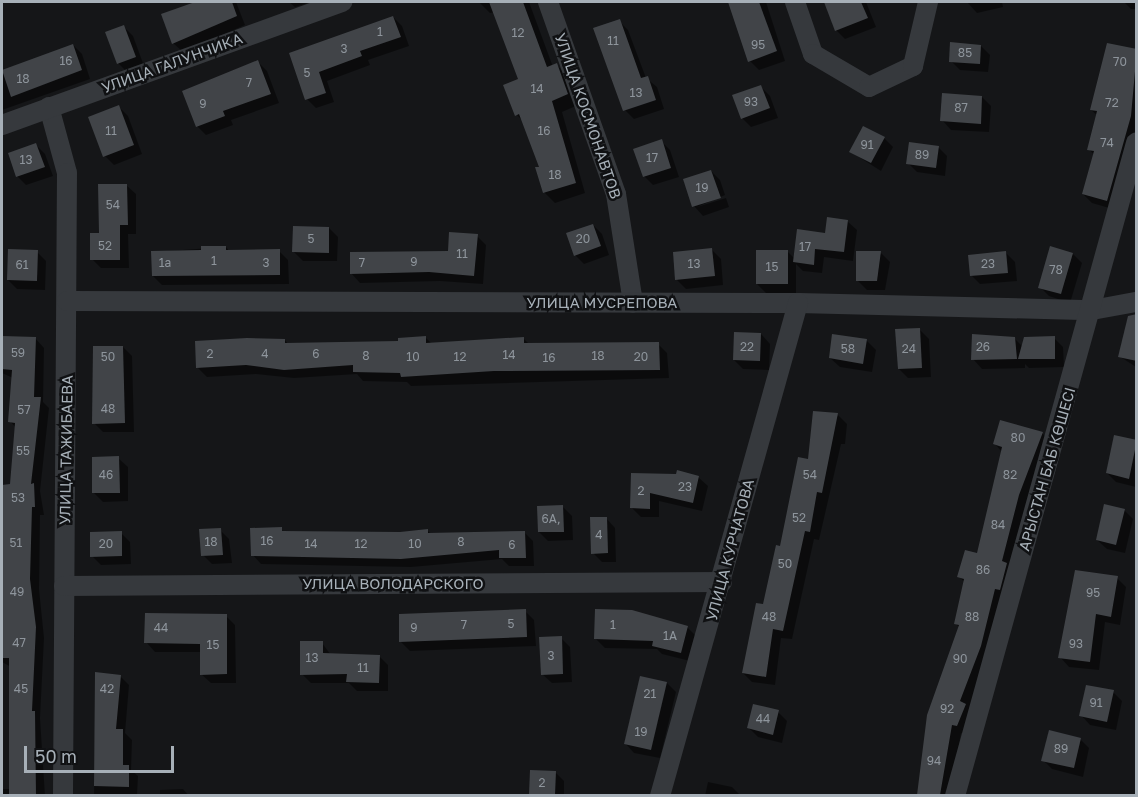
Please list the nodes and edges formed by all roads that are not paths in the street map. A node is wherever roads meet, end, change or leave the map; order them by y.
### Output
1 (342, 2) edge
2 (548, 2) edge
3 (795, 2) edge
4 (928, 2) edge
5 (49, 107) junction
6 (2, 125) edge
7 (1137, 143) edge
8 (67, 301) junction
9 (1137, 302) edge
10 (633, 303) junction
11 (798, 303) junction
12 (1092, 310) junction
13 (722, 582) junction
14 (64, 586) junction
15 (63, 795) edge
16 (660, 795) edge
17 (955, 795) edge

1 - 5 street, УЛИЦА ГАЛУНЧИКА
2 - 10 street, УЛИЦА КОСМОНАВТОВ
3 - 4 street
5 - 6 street, УЛИЦА ГАЛУНЧИКА
5 - 8 street, УЛИЦА ТАЖИБАЕВА
7 - 12 street, АРЫСТАН БАБ КӨШЕСІ
8 - 10 street, УЛИЦА МУСРЕПОВА
8 - 14 street, УЛИЦА ТАЖИБАЕВА
9 - 12 street, УЛИЦА МУСРЕПОВА
10 - 11 street, УЛИЦА МУСРЕПОВА
11 - 12 street, УЛИЦА МУСРЕПОВА
11 - 13 street, УЛИЦА КУРЧАТОВА
12 - 17 street, АРЫСТАН БАБ КӨШЕСІ
13 - 14 street, УЛИЦА ВОЛОДАРСКОГО
13 - 16 street, УЛИЦА КУРЧАТОВА
14 - 15 street, УЛИЦА ТАЖИБАЕВА

